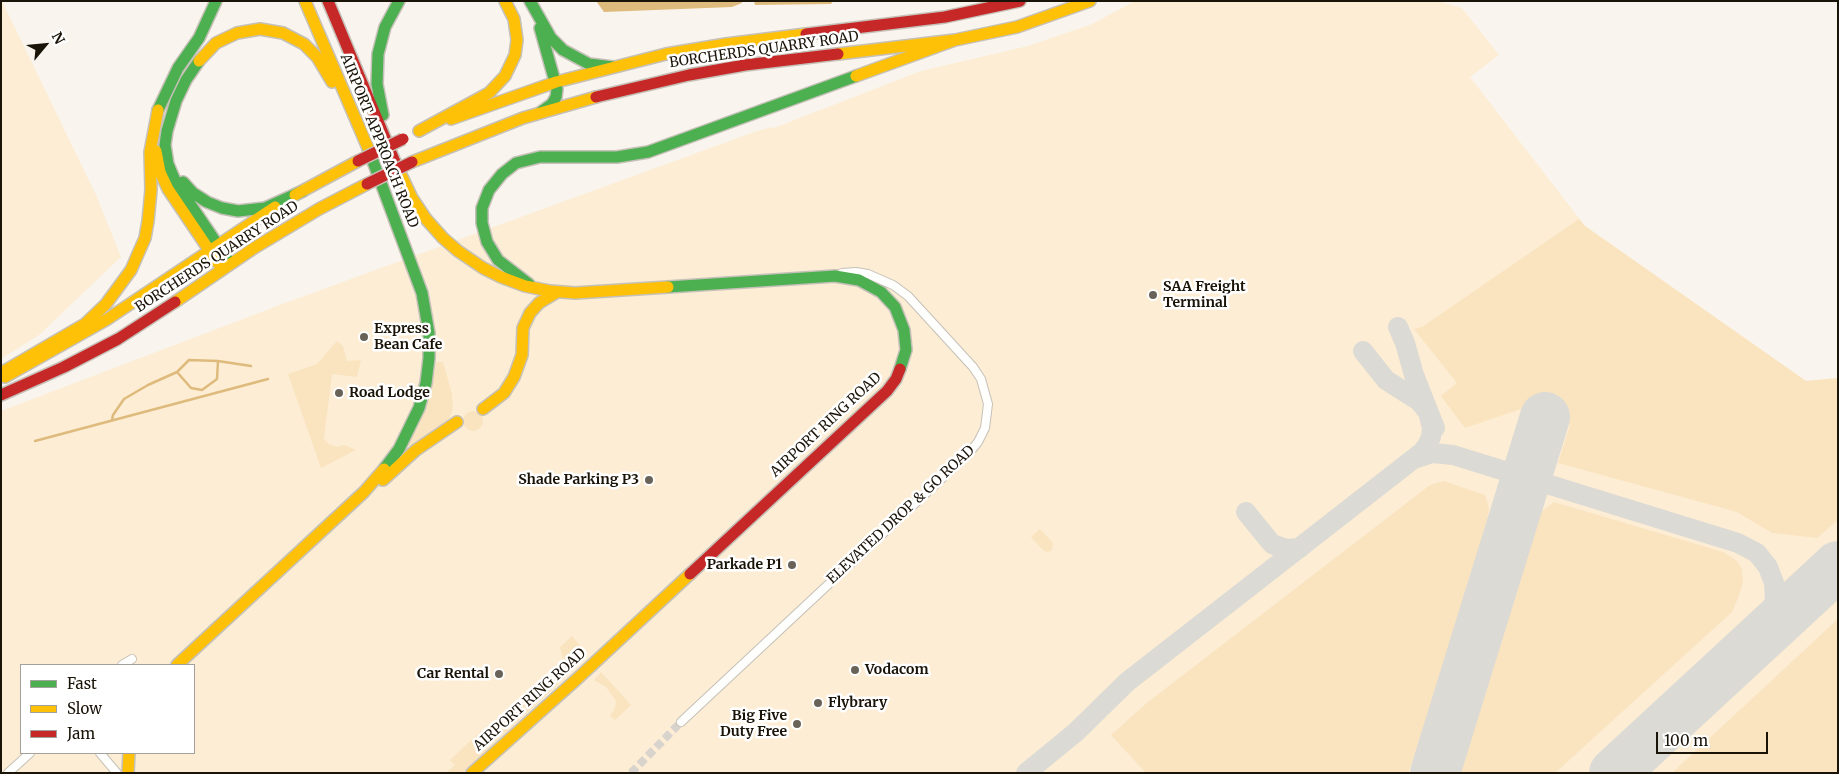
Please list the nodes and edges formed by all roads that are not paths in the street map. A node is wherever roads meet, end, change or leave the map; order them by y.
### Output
1 (216, 1) edge
2 (305, 1) edge
3 (328, 1) edge
4 (399, 1) edge
5 (505, 1) edge
6 (530, 1) edge
7 (1020, 1) edge
8 (1090, 1) edge
9 (536, 13) junction
10 (955, 40) junction
11 (613, 67) junction
12 (556, 82) junction
13 (173, 108) junction
14 (541, 112) junction
15 (155, 124) junction
16 (419, 132) junction
17 (386, 137) junction
18 (366, 143) junction
19 (403, 180) joint
20 (303, 191) junction
21 (213, 247) junction
22 (226, 266) junction
23 (835, 276) junction
24 (532, 287) junction
25 (557, 292) junction
26 (1, 373) edge
27 (1, 379) edge
28 (1, 395) edge
29 (483, 409) dead end
30 (457, 422) dead end
31 (364, 492) junction
32 (124, 664) edge
33 (128, 664) edge
34 (178, 664) edge
35 (680, 722) tunnel mouth
36 (29, 754) edge
37 (101, 754) edge
38 (129, 754) edge
39 (8, 773) edge
40 (117, 773) edge
41 (128, 773) edge
42 (472, 773) edge

1 - 15 main road
2 - 18 main road, AIRPORT APPROACH ROAD
3 - 17 main road, AIRPORT APPROACH ROAD
4 - 17 main road
5 - 16 main road
6 - 9 main road
7 - 11 main road, BORCHERDS QUARRY ROAD
8 - 10 main road, BORCHERDS QUARRY ROAD
9 - 11 main road
9 - 12 main road
10 - 14 main road, BORCHERDS QUARRY ROAD
10 - 24 main road
11 - 12 main road, BORCHERDS QUARRY ROAD
12 - 14 main road
12 - 16 main road, BORCHERDS QUARRY ROAD
13 - 18 main road
13 - 20 main road
13 - 21 main road
14 - 22 main road, BORCHERDS QUARRY ROAD, bridge
15 - 21 main road
15 - 26 main road
16 - 20 main road, BORCHERDS QUARRY ROAD, bridge
17 - 19 main road, AIRPORT APPROACH ROAD
18 - 31 main road, AIRPORT APPROACH ROAD
19 - 24 main road, AIRPORT RING ROAD
20 - 21 main road, BORCHERDS QUARRY ROAD
21 - 22 main road
21 - 27 main road, BORCHERDS QUARRY ROAD
22 - 28 main road, BORCHERDS QUARRY ROAD
23 - 25 main road, AIRPORT RING ROAD
23 - 35 street, ELEVATED DROP & GO ROAD
23 - 42 main road, AIRPORT RING ROAD
24 - 25 main road, AIRPORT RING ROAD
25 - 29 main road
30 - 31 main road
31 - 34 main road
32 - 33 street
36 - 39 street
37 - 40 street
38 - 41 main road

